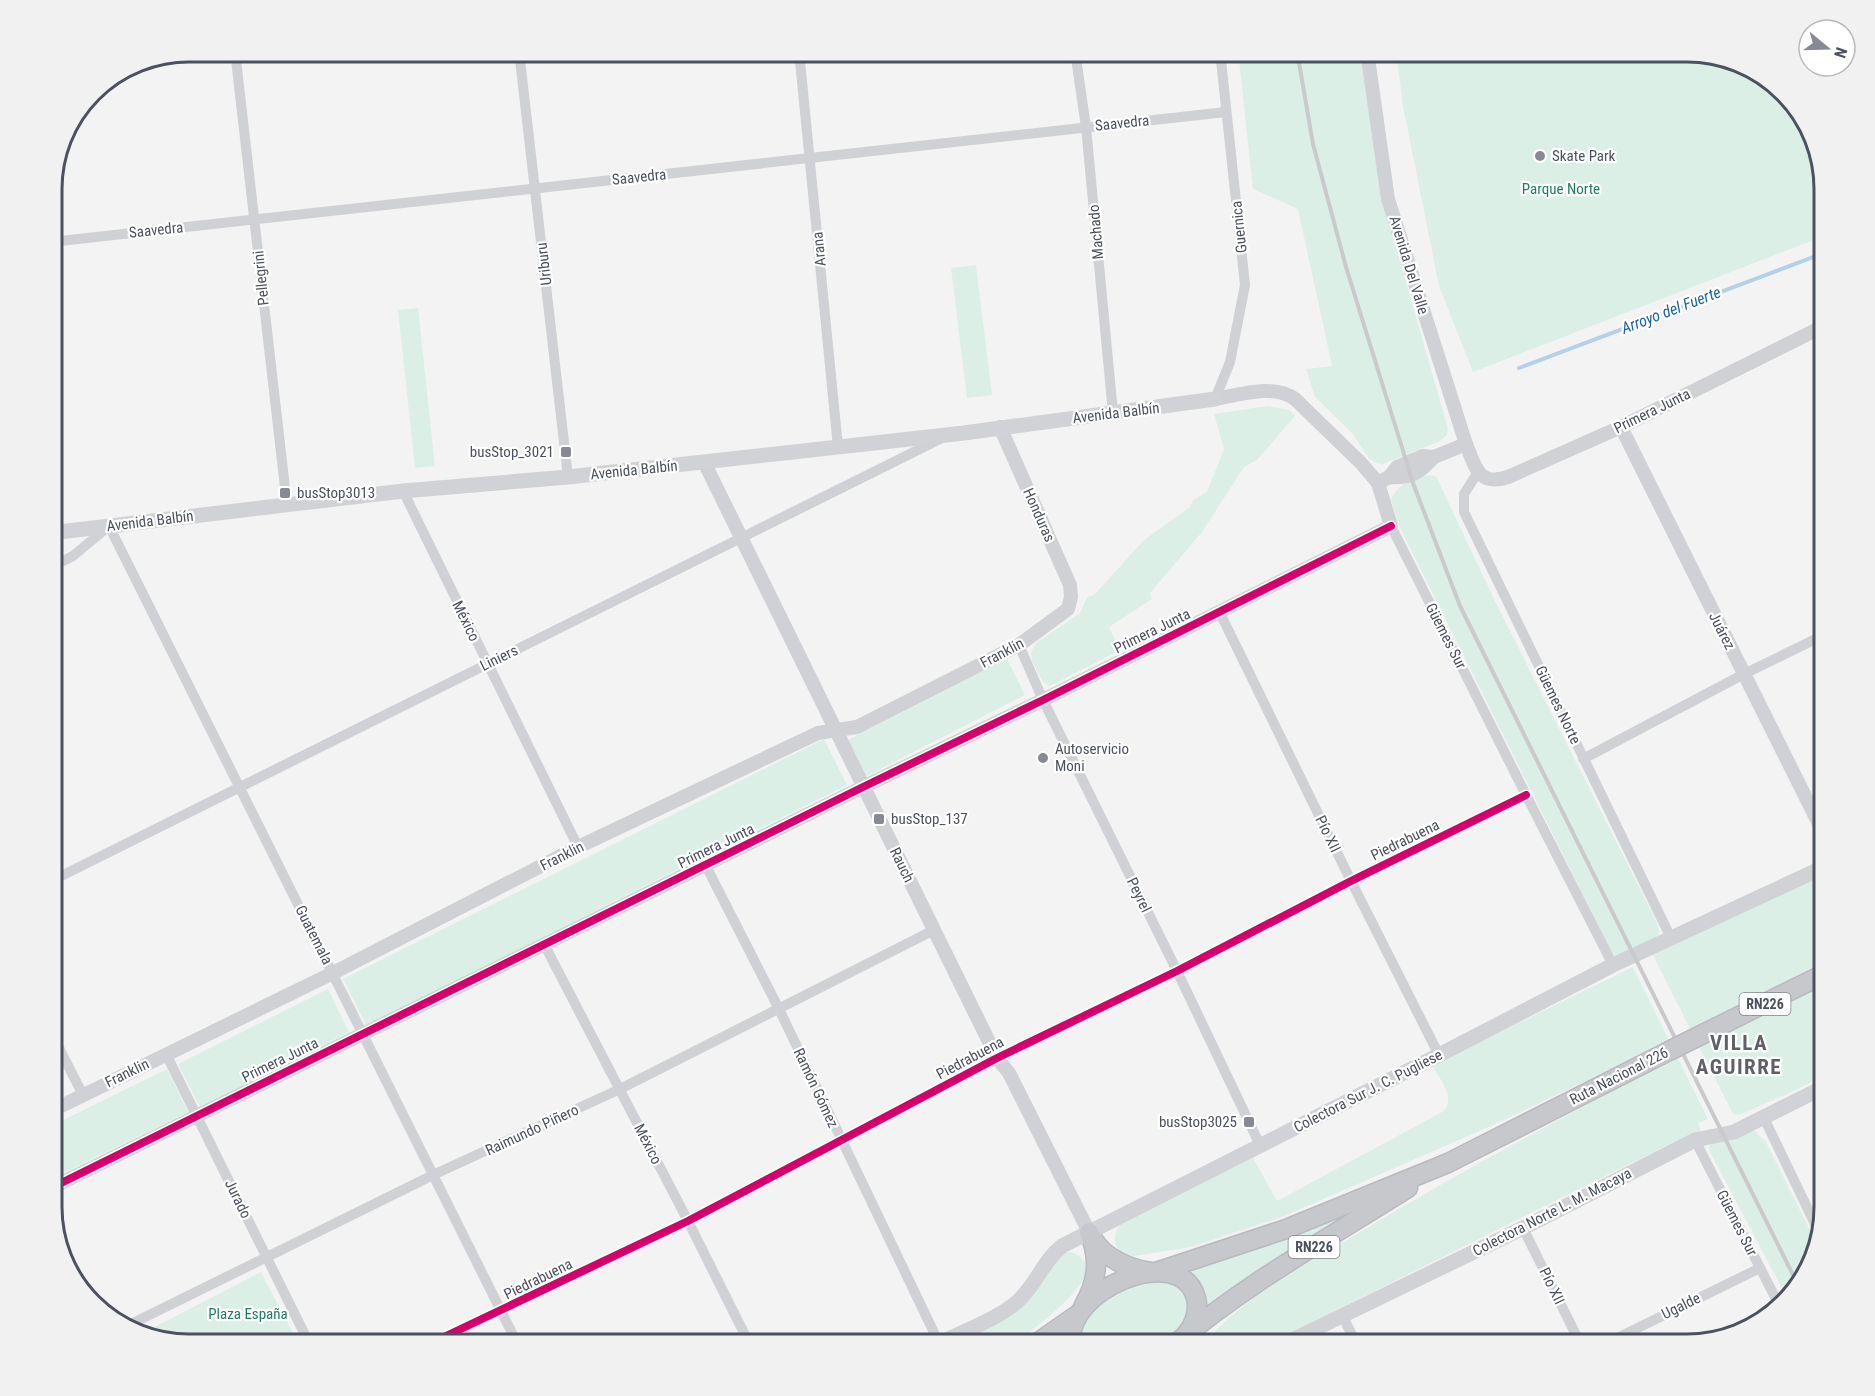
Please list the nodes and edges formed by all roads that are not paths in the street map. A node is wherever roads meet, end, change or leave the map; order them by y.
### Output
1 (236, 62) edge
2 (520, 62) edge
3 (800, 62) edge
4 (1077, 62) edge
5 (1221, 62) edge
6 (1369, 62) edge
7 (1226, 112) junction
8 (1086, 127) junction
9 (810, 158) junction
10 (535, 188) junction
11 (254, 219) junction
12 (62, 241) edge
13 (1814, 331) edge
14 (1215, 399) junction
15 (1113, 413) junction
16 (1621, 427) junction
17 (1000, 428) junction
18 (948, 435) junction
19 (1466, 444) junction
20 (838, 447) junction
21 (704, 462) junction
22 (1478, 472) junction
23 (568, 477) junction
24 (1383, 480) junction
25 (403, 491) junction
26 (287, 505) junction
27 (109, 526) junction
28 (1391, 526) junction
29 (62, 532) edge
30 (741, 537) junction
31 (62, 562) edge
32 (1070, 604) joint
33 (1220, 613) junction
34 (1814, 640) edge
35 (1019, 645) junction
36 (487, 664) junction
37 (1744, 674) junction
38 (1043, 700) junction
39 (836, 730) junction
40 (1583, 759) junction
41 (240, 787) junction
42 (863, 787) junction
43 (1526, 795) junction
44 (1814, 814) edge
45 (578, 847) junction
46 (706, 866) junction
47 (1814, 872) edge
48 (62, 876) edge
49 (1351, 881) junction
50 (934, 930) junction
51 (1671, 938) junction
52 (544, 945) junction
53 (1613, 965) junction
54 (1177, 970) junction
55 (333, 974) junction
56 (1814, 979) edge
57 (779, 1009) junction
58 (363, 1034) junction
59 (62, 1054) edge
60 (166, 1054) junction
61 (1439, 1055) junction
62 (997, 1058) junction
63 (620, 1089) junction
64 (1814, 1092) edge
65 (83, 1095) junction
66 (62, 1106) edge
67 (197, 1116) junction
68 (1764, 1118) junction
69 (1695, 1140) junction
70 (841, 1142) junction
71 (1260, 1145) junction
72 (1448, 1163) junction
73 (433, 1175) junction
74 (62, 1183) edge
75 (1813, 1219) edge
76 (688, 1221) junction
77 (1523, 1228) junction
78 (1089, 1232) junction
79 (267, 1257) junction
80 (1760, 1268) junction
81 (1154, 1272) junction
82 (1775, 1298) edge
83 (501, 1311) junction
84 (1079, 1312) junction
85 (1342, 1315) junction
86 (135, 1322) edge
87 (305, 1334) edge
88 (451, 1334) edge
89 (512, 1334) edge
90 (744, 1334) edge
91 (932, 1334) edge
92 (957, 1334) edge
93 (1049, 1334) edge
94 (1072, 1334) edge
95 (1185, 1334) edge
96 (1188, 1334) edge
97 (1304, 1334) edge
98 (1352, 1334) edge
99 (1576, 1334) edge
100 (1625, 1334) edge

1 - 11 street, Pellegrini
2 - 10 street, Uriburu
3 - 9 street, Arana
4 - 8 street, Machado
5 - 7 street, Guernica
6 - 19 street, Avenida Del Valle
7 - 8 street, Saavedra
7 - 14 street, Guernica
8 - 9 street, Saavedra
8 - 15 street, Machado
9 - 10 street, Saavedra
9 - 20 street, Arana
10 - 11 street, Saavedra
10 - 23 street, Uriburu
11 - 12 street, Saavedra
11 - 26 street, Pellegrini
13 - 16 street, Primera Junta
14 - 15 main road, Avenida Balbín
14 - 24 street, Güemes Sur
15 - 17 main road, Avenida Balbín
16 - 22 street, Primera Junta
16 - 37 street, Juárez
17 - 18 main road, Avenida Balbín
17 - 32 street, Honduras
18 - 20 main road, Avenida Balbín
18 - 30 street, Liniers
19 - 22 street, Avenida Del Valle
19 - 24 street
20 - 21 main road, Avenida Balbín
21 - 23 main road, Avenida Balbín
21 - 30 street, Rauch
22 - 40 street, Güemes Norte
23 - 25 main road, Avenida Balbín
24 - 28 street, Güemes Sur
25 - 26 main road, Avenida Balbín
25 - 36 street, México
26 - 27 main road, Avenida Balbín
27 - 29 main road, Avenida Balbín
27 - 31 street
27 - 41 street, Guatemala
28 - 33 street, Primera Junta
28 - 43 street, Güemes Sur
30 - 36 street, Liniers
30 - 39 street, Rauch
32 - 35 street, Franklin
33 - 38 street, Primera Junta
33 - 49 street, Pío XII
34 - 37 street
35 - 38 street, Peyrel
35 - 39 street, Franklin
36 - 41 street, Liniers
36 - 45 street, México
37 - 40 street
37 - 44 street, Juárez
38 - 42 street, Primera Junta
38 - 54 street, Peyrel
39 - 42 street, Rauch
39 - 45 street, Franklin
40 - 51 street, Güemes Norte
41 - 48 street, Liniers
41 - 55 street, Guatemala
42 - 46 street, Primera Junta
42 - 50 street, Rauch
43 - 49 street, Piedrabuena
43 - 53 street, Güemes Sur
45 - 55 street, Franklin
46 - 52 street, Primera Junta
46 - 57 street, Ramón Gómez
47 - 51 main road, Colectora Sur J. C. Pugliese
49 - 54 street, Piedrabuena
49 - 61 street, Pío XII
50 - 57 street, Raimundo Piñero
50 - 62 street, Rauch
51 - 53 main road, Colectora Sur J. C. Pugliese
52 - 58 street, Primera Junta
52 - 63 street, México
53 - 61 main road, Colectora Sur J. C. Pugliese
54 - 62 street, Piedrabuena
54 - 71 street, Peyrel
55 - 58 street, Guatemala
55 - 60 street, Franklin
56 - 72 highway, Ruta Nacional 226 / RN226, bridge
57 - 63 street, Raimundo Piñero
57 - 70 street, Ramón Gómez
58 - 67 street, Primera Junta
58 - 73 street, Guatemala
59 - 65 street
60 - 65 street, Franklin
60 - 67 street, Jurado
61 - 71 main road, Colectora Sur J. C. Pugliese
62 - 70 street, Piedrabuena
62 - 78 street, Rauch
63 - 73 street, Raimundo Piñero
63 - 76 street, México
64 - 68 main road, Colectora Norte L. M. Macaya
65 - 66 street, Franklin
67 - 74 street, Primera Junta
67 - 79 street, Jurado
68 - 69 main road, Colectora Norte L. M. Macaya
68 - 75 street
69 - 77 main road, Colectora Norte L. M. Macaya
69 - 80 street, Güemes Sur
70 - 76 street, Piedrabuena
70 - 91 street, Ramón Gómez
71 - 78 main road, Colectora Sur J. C. Pugliese
72 - 81 highway, Ruta Nacional 226 / RN226
72 - 96 highway, Ruta Nacional 226 / RN226
73 - 79 street, Raimundo Piñero
73 - 83 street, Guatemala
76 - 83 street, Piedrabuena
76 - 90 street, México
77 - 85 main road, Colectora Norte L. M. Macaya
77 - 99 street, Pío XII
78 - 81 highway
78 - 84 highway
78 - 92 main road, Colectora Sur J. C. Pugliese
79 - 86 street, Raimundo Piñero
79 - 87 street, Jurado
80 - 82 street, Güemes Sur
80 - 100 street, Ugalde
81 - 84 highway, Ruta Nacional 226 / RN226
81 - 95 highway, Ruta Nacional 226 / RN226
83 - 88 street, Piedrabuena
83 - 89 street, Guatemala
84 - 93 highway, Ruta Nacional 226 / RN226
84 - 94 highway
85 - 97 main road, Colectora Norte L. M. Macaya
85 - 98 street

